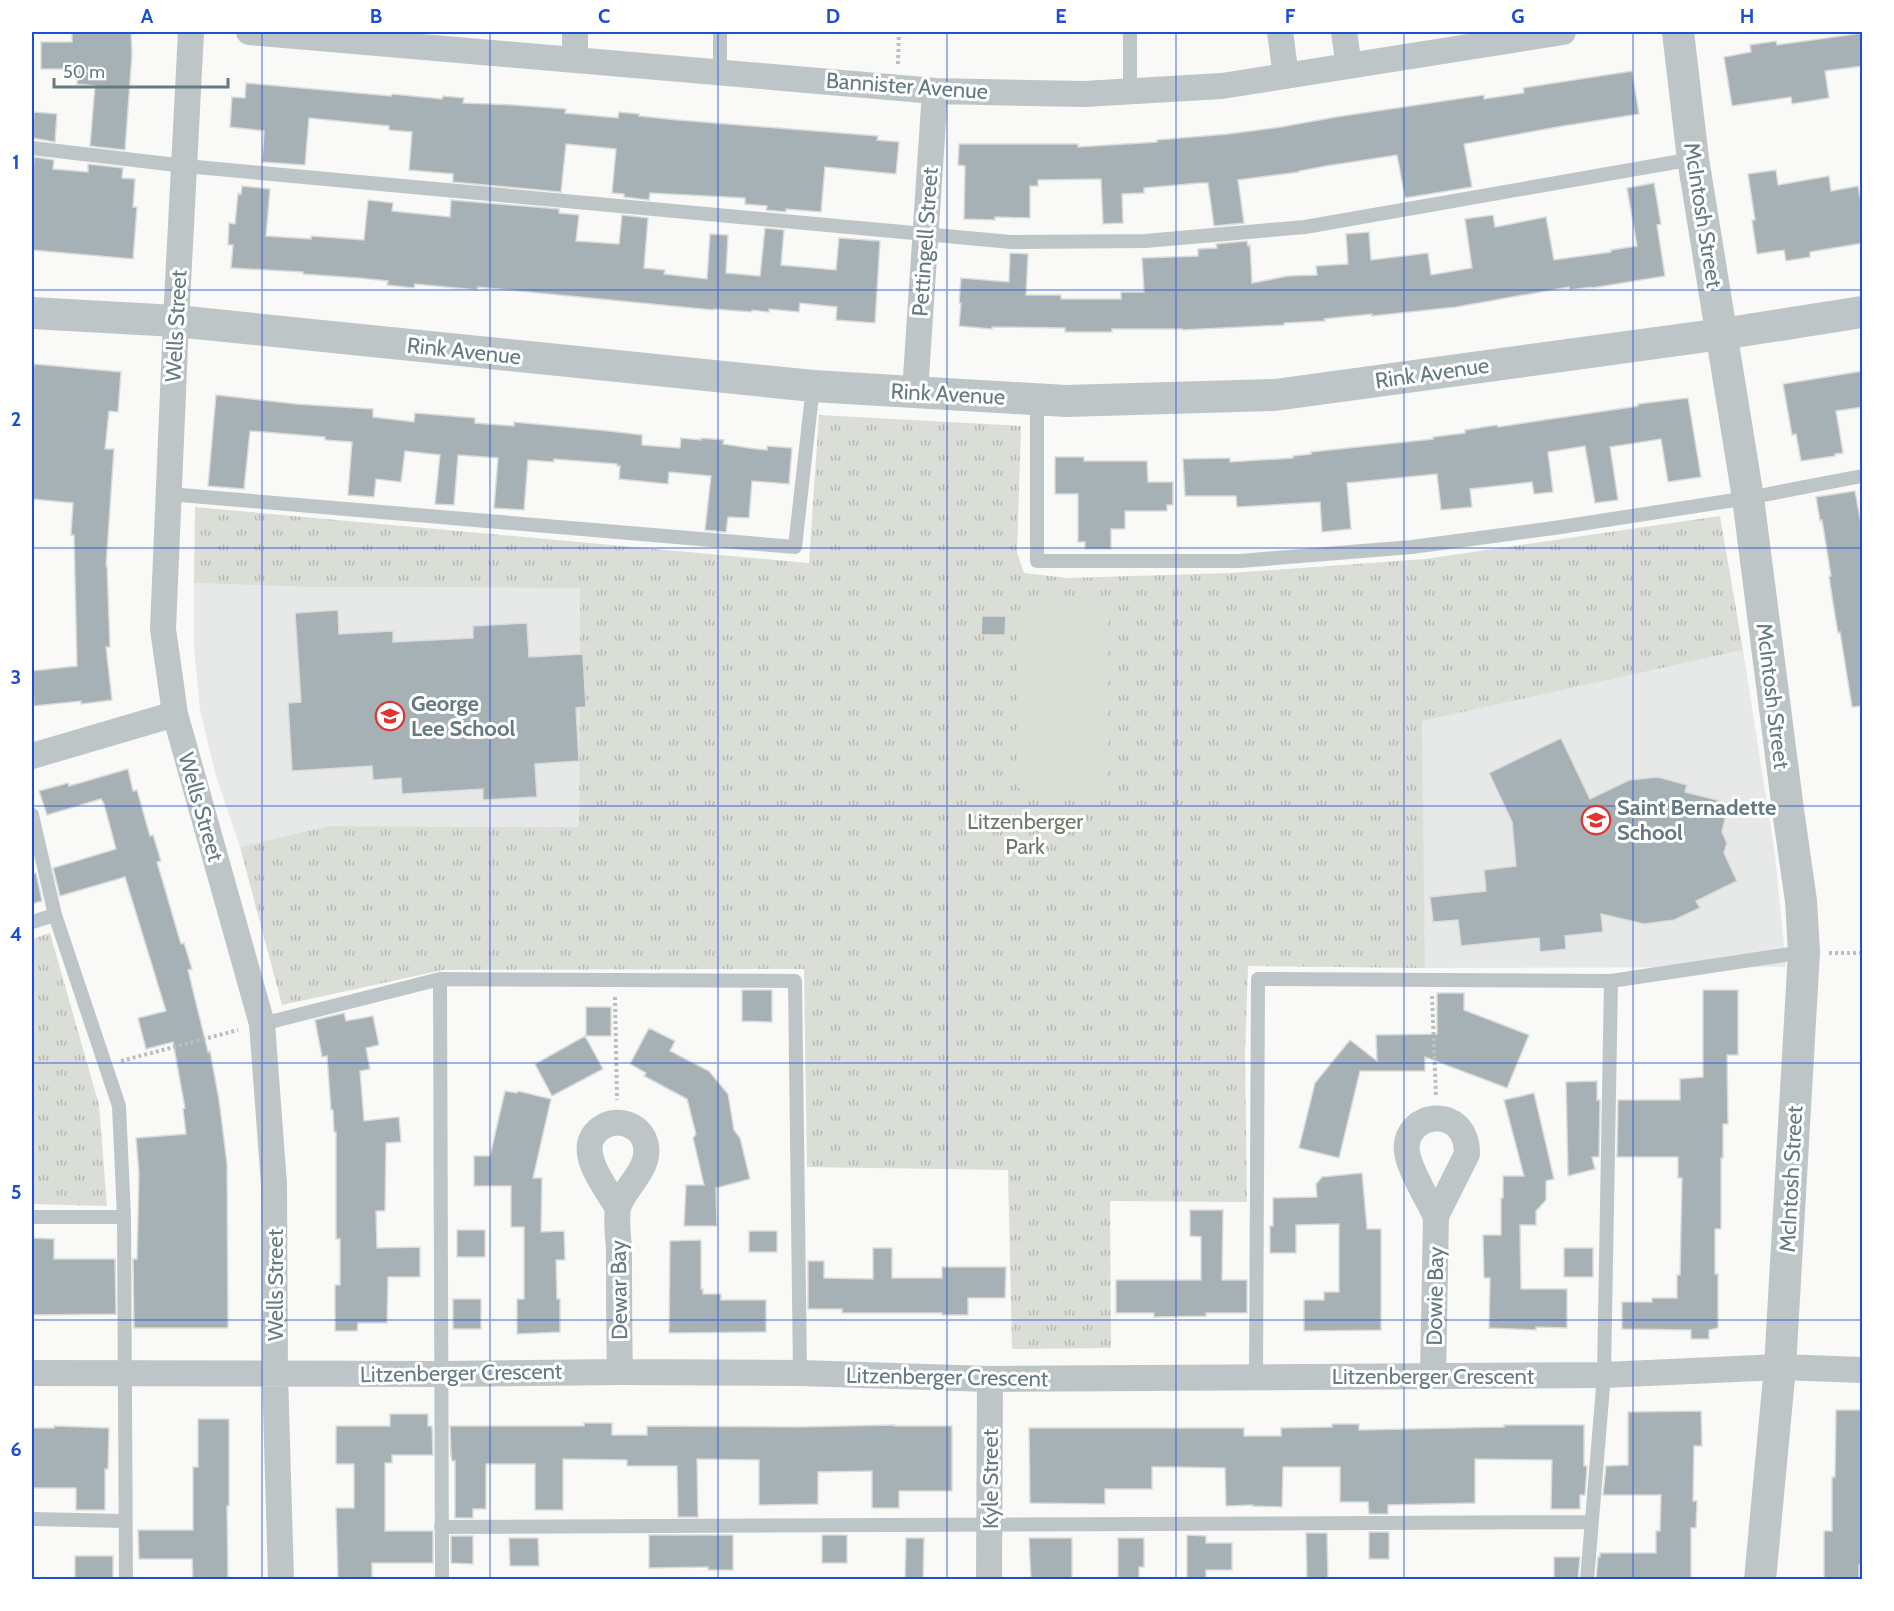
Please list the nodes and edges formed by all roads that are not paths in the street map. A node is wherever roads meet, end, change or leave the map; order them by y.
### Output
1 (191, 32) edge
2 (249, 32) edge
3 (575, 32) edge
4 (720, 32) edge
5 (1130, 32) edge
6 (1280, 32) edge
7 (1344, 32) edge
8 (1563, 32) edge
9 (1678, 32) edge
10 (354, 36) edge
11 (1490, 38) edge
12 (505, 43) edge
13 (575, 60) junction
14 (1349, 66) junction
15 (720, 72) junction
16 (1286, 76) junction
17 (935, 91) junction
18 (1130, 91) junction
19 (32, 148) edge
20 (1693, 159) junction
21 (184, 166) junction
22 (926, 235) junction
23 (1863, 312) edge
24 (32, 314) edge
25 (176, 321) junction
26 (1722, 334) junction
27 (813, 386) junction
28 (915, 392) junction
29 (1037, 399) junction
30 (1863, 476) edge
31 (169, 494) junction
32 (1748, 498) junction
33 (175, 714) junction
34 (32, 756) edge
35 (32, 815) edge
36 (55, 915) junction
37 (32, 922) edge
38 (1804, 952) junction
39 (440, 979) junction
40 (1611, 981) junction
41 (262, 1024) junction
42 (618, 1208) junction
43 (32, 1216) edge
44 (1436, 1216) junction
45 (124, 1217) junction
46 (1780, 1367) junction
47 (1863, 1370) edge
48 (620, 1372) junction
49 (32, 1373) edge
50 (125, 1373) junction
51 (800, 1373) junction
52 (275, 1374) junction
53 (441, 1374) junction
54 (1604, 1375) junction
55 (1433, 1376) junction
56 (1256, 1377) junction
57 (990, 1379) junction
58 (32, 1519) edge
59 (125, 1521) junction
60 (1591, 1522) junction
61 (990, 1525) junction
62 (441, 1527) junction
63 (126, 1580) edge
64 (281, 1580) edge
65 (442, 1580) edge
66 (989, 1580) edge
67 (1587, 1580) edge
68 (1760, 1580) edge

1 - 21 street, Wells Street
2 - 10 street, Bannister Avenue
3 - 13 street
4 - 15 lane
5 - 18 lane
6 - 16 street
7 - 14 street
8 - 11 street, Bannister Avenue
9 - 20 street, McIntosh Street
10 - 12 street, Bannister Avenue
11 - 14 street, Bannister Avenue
12 - 13 street, Bannister Avenue
13 - 15 street, Bannister Avenue
14 - 16 street, Bannister Avenue
15 - 17 street, Bannister Avenue
16 - 18 street, Bannister Avenue
17 - 18 street, Bannister Avenue
17 - 22 street, Pettingell Street
19 - 21 lane
20 - 22 lane
20 - 26 street, McIntosh Street
21 - 22 lane
21 - 25 street, Wells Street
22 - 28 street, Pettingell Street
23 - 26 street, Rink Avenue
24 - 25 street, Rink Avenue
25 - 27 street, Rink Avenue
25 - 31 street, Wells Street
26 - 29 street, Rink Avenue
26 - 32 street, McIntosh Street
27 - 28 street, Rink Avenue
27 - 31 lane
28 - 29 street, Rink Avenue
29 - 32 lane
30 - 32 lane
31 - 33 street, Wells Street
32 - 38 street, McIntosh Street
33 - 34 street
33 - 41 street, Wells Street
35 - 36 lane
36 - 37 lane
36 - 45 lane
38 - 40 lane
38 - 46 street, McIntosh Street
39 - 41 lane
39 - 51 lane
39 - 53 lane
40 - 54 lane
40 - 56 lane
41 - 52 street, Wells Street
42 - 42 street, Dewar Bay
42 - 48 street, Dewar Bay
43 - 45 lane
44 - 44 street, Dowie Bay
44 - 55 street, Dowie Bay
45 - 50 lane
46 - 47 street, Litzenberger Crescent
46 - 54 street, Litzenberger Crescent
46 - 68 street, McIntosh Street
48 - 51 street, Litzenberger Crescent
48 - 53 street, Litzenberger Crescent
49 - 50 street, Litzenberger Crescent
50 - 52 street, Litzenberger Crescent
50 - 59 lane
51 - 57 street, Litzenberger Crescent
52 - 53 street, Litzenberger Crescent
52 - 64 street, Wells Street
53 - 62 lane
54 - 55 street, Litzenberger Crescent
54 - 60 lane
55 - 56 street, Litzenberger Crescent
56 - 57 street, Litzenberger Crescent
57 - 61 street, Kyle Street
58 - 59 lane
59 - 63 lane
60 - 61 lane
60 - 67 lane
61 - 62 lane
61 - 66 street, Kyle Street
62 - 65 lane

